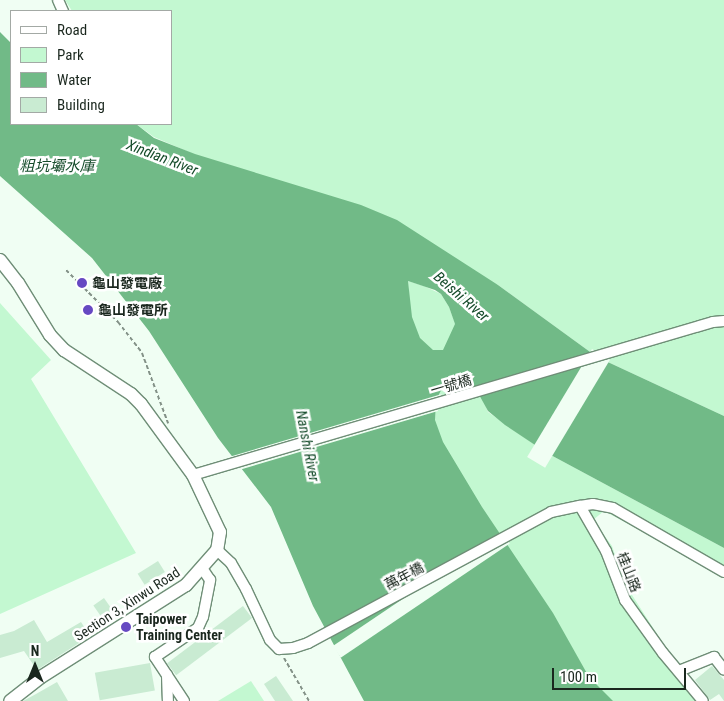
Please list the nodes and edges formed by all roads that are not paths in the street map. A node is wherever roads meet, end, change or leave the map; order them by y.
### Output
1 (0, 260) edge
2 (724, 321) edge
3 (193, 475) junction
4 (580, 506) junction
5 (217, 550) junction
6 (202, 568) junction
7 (724, 572) edge
8 (724, 670) edge
9 (679, 671) junction
10 (167, 674) junction
11 (10, 701) edge
12 (168, 701) edge
13 (184, 701) edge
14 (703, 701) edge

1 - 3 main road
2 - 3 street, 一號橋
3 - 5 main road
4 - 5 street, 萬年橋
4 - 7 street
4 - 9 street, 桂山路
5 - 6 main road, Section 3, Xinwu Road
6 - 10 street
6 - 11 main road, Section 3, Xinwu Road
8 - 9 street
9 - 14 street, 桂山路
10 - 12 street
10 - 13 street

